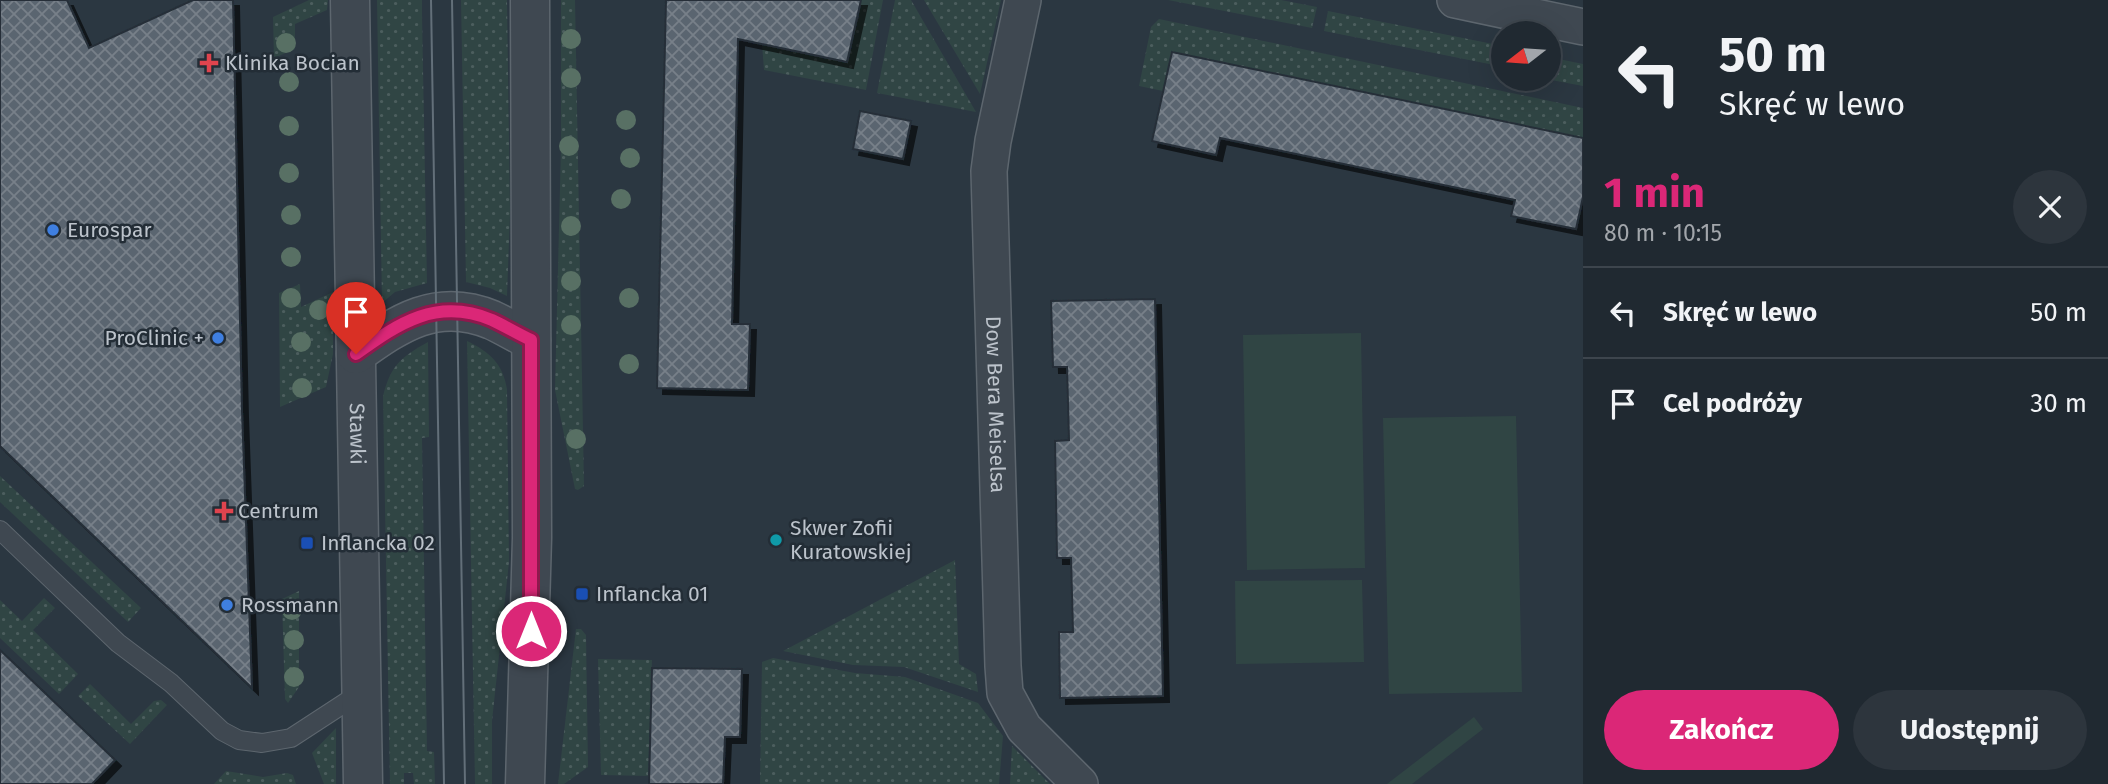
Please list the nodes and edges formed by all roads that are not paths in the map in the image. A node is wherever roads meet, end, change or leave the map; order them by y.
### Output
1 (350, 0) edge
2 (530, 0) edge
3 (1023, 0) edge
4 (1455, 0) edge
5 (1583, 27) edge
6 (531, 340) junction
7 (356, 354) junction
8 (0, 530) edge
9 (360, 693) junction
10 (363, 784) edge
11 (526, 784) edge
12 (1080, 784) edge

1 - 7 street, Stawki
2 - 6 street
3 - 12 street, Dow Bera Meiselsa
4 - 5 street
6 - 7 street
6 - 11 street
7 - 9 street, Stawki
8 - 9 lane
9 - 10 street, Stawki

